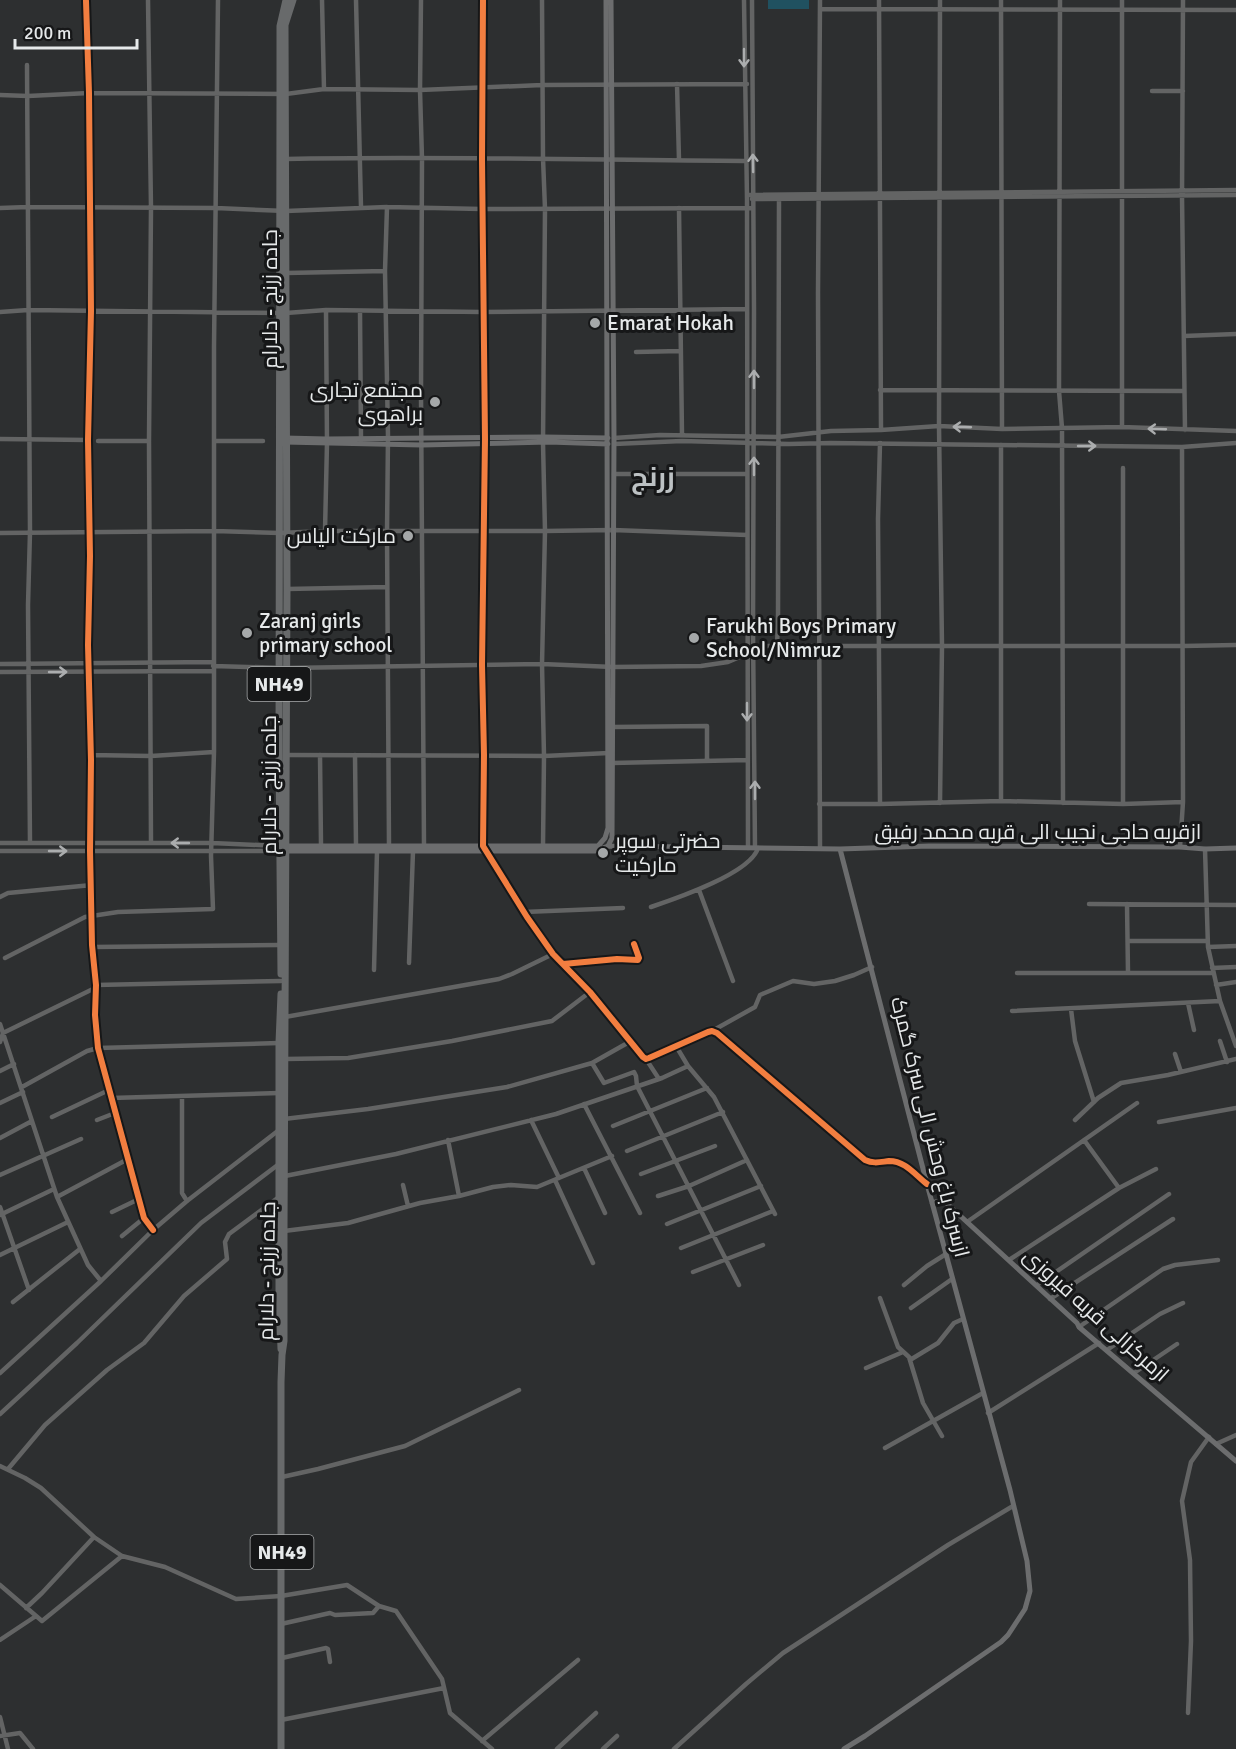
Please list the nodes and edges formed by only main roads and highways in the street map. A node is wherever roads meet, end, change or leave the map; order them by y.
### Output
1 (286, 0) edge
2 (292, 0) edge
3 (606, 0) edge
4 (611, 0) edge
5 (609, 84) junction
6 (283, 94) junction
7 (609, 209) junction
8 (283, 211) junction
9 (283, 313) junction
10 (283, 440) junction
11 (607, 441) junction
12 (614, 441) junction
13 (610, 530) junction
14 (283, 533) junction
15 (610, 667) junction
16 (282, 668) junction
17 (610, 753) junction
18 (601, 844) junction
19 (608, 846) junction
20 (283, 848) junction
21 (485, 848) junction
22 (1236, 848) edge
23 (840, 849) junction
24 (932, 1203) junction
25 (282, 1354) junction
26 (1236, 1461) edge
27 (281, 1749) edge
28 (844, 1749) edge

1 - 6 highway, جاده زرنج - دلارام / NH49
2 - 6 highway, جاده زرنج - دلارام / NH49
3 - 5 main road
4 - 5 main road
5 - 7 main road
6 - 8 highway, جاده زرنج - دلارام / NH49
6 - 8 highway, جاده زرنج - دلارام / NH49
7 - 11 main road
7 - 12 main road
8 - 9 highway, جاده زرنج - دلارام / NH49
8 - 9 highway, جاده زرنج - دلارام / NH49
9 - 10 highway, جاده زرنج - دلارام / NH49
10 - 11 main road
10 - 14 highway, جاده زرنج - دلارام / NH49
11 - 12 main road
11 - 13 main road
12 - 13 main road
13 - 15 main road
14 - 16 highway, جاده زرنج - دلارام / NH49
14 - 16 highway, جاده زرنج - دلارام / NH49
15 - 17 main road
15 - 17 main road
16 - 20 highway, جاده زرنج - دلارام / NH49
17 - 18 main road
17 - 19 main road
18 - 19 main road
18 - 21 main road
19 - 21 main road
19 - 23 main road, ازقریه حاجی نجیب الی قریه محمد رفیق
20 - 21 main road
20 - 21 main road
20 - 25 highway, جاده زرنج - دلارام / NH49
20 - 25 highway, جاده زرنج - دلارام / NH49
22 - 23 main road, ازقریه حاجی نجیب الی قریه محمد رفیق
23 - 24 main road, ازسرک باغ وحش الی سرک گمرک
24 - 26 main road, ازمرکزالی قریه فیروزی
24 - 28 main road, ازسرک باغ وحش الی سرک گمرک
25 - 27 highway, جاده زرنج - دلارام / NH49

